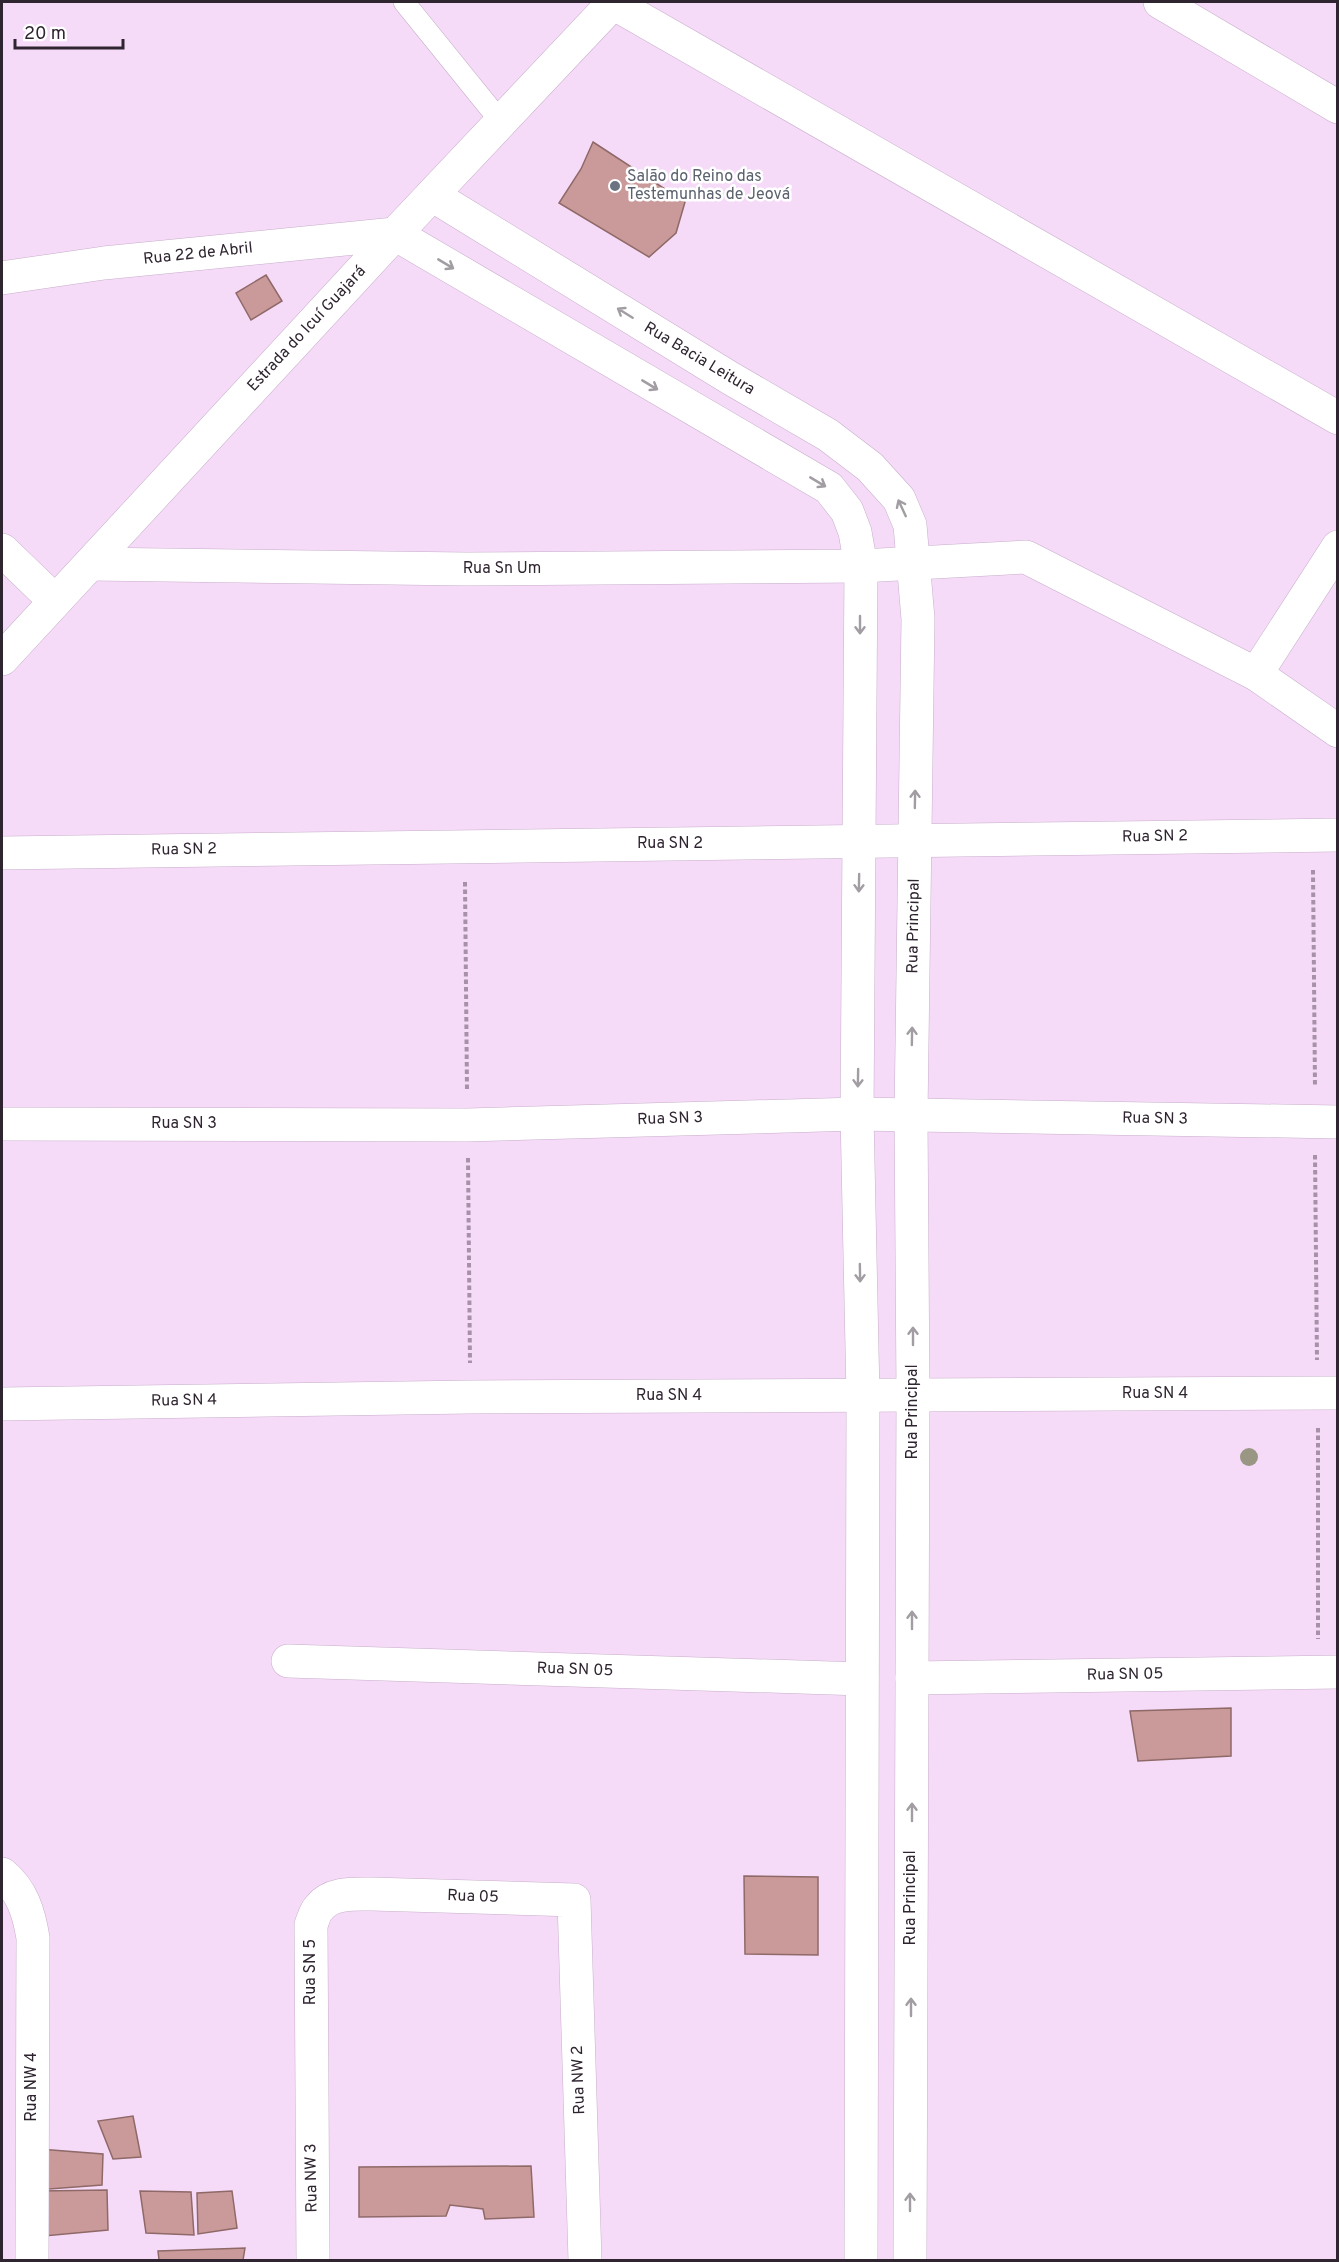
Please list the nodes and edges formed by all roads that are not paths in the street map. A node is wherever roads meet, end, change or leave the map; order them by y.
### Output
1 (404, 2) edge
2 (613, 2) edge
3 (1160, 2) edge
4 (1338, 107) edge
5 (501, 122) junction
6 (432, 195) junction
7 (395, 234) junction
8 (2, 278) edge
9 (1338, 418) edge
10 (1338, 547) edge
11 (2, 550) edge
12 (91, 564) junction
13 (914, 564) junction
14 (861, 566) junction
15 (55, 601) junction
16 (2, 659) edge
17 (1256, 675) junction
18 (1338, 731) edge
19 (1325, 835) edge
20 (915, 840) junction
21 (860, 843) junction
22 (2, 853) edge
23 (857, 1114) junction
24 (911, 1115) junction
25 (1326, 1122) edge
26 (2, 1124) edge
27 (1328, 1393) edge
28 (913, 1394) junction
29 (863, 1396) junction
30 (2, 1404) edge
31 (288, 1661) dead end
32 (1328, 1673) edge
33 (912, 1678) junction
34 (862, 1679) junction
35 (2, 1874) edge
36 (372, 1894) joint
37 (574, 1900) joint
38 (311, 2096) joint
39 (32, 2260) edge
40 (313, 2260) edge
41 (585, 2260) edge
42 (861, 2260) edge
43 (910, 2260) edge

1 - 5 lane
2 - 5 street, Estrada do Icuí Guajará
2 - 9 street
3 - 4 street
5 - 6 street, Estrada do Icuí Guajará
6 - 7 street, Estrada do Icuí Guajará
13 -> 6 street, Rua Bacia Leitura
7 - 8 street, Rua 22 de Abril
7 - 12 street, Estrada do Icuí Guajará
7 -> 14 street
10 - 17 street
11 - 15 street
12 - 14 street, Rua Sn Um
12 - 15 street, Estrada do Icuí Guajará
13 - 14 street, Rua Sn Um
13 - 17 street, Rua Sn Um
20 -> 13 street, Rua Principal
14 -> 21 street
15 - 16 street, Estrada do Icuí Guajará
17 - 18 street, Rua Sn Um
19 - 20 street, Rua SN 2
20 - 21 street, Rua SN 2
24 -> 20 street, Rua Principal
21 - 22 street, Rua SN 2
21 -> 23 street
23 - 24 street, Rua SN 3
23 - 26 street, Rua SN 3
23 -> 29 street
24 - 25 street, Rua SN 3
28 -> 24 street, Rua Principal
27 - 28 street, Rua SN 4
28 - 29 street, Rua SN 4
33 -> 28 street, Rua Principal
29 - 30 street, Rua SN 4
29 - 34 street
31 - 34 street, Rua SN 05
32 - 33 street, Rua SN 05
43 -> 33 street, Rua Principal
34 - 42 street
35 - 39 street, Rua NW 4
36 - 37 street, Rua 05
36 - 38 street, Rua SN 5
37 - 41 street, Rua NW 2
38 - 40 street, Rua NW 3

